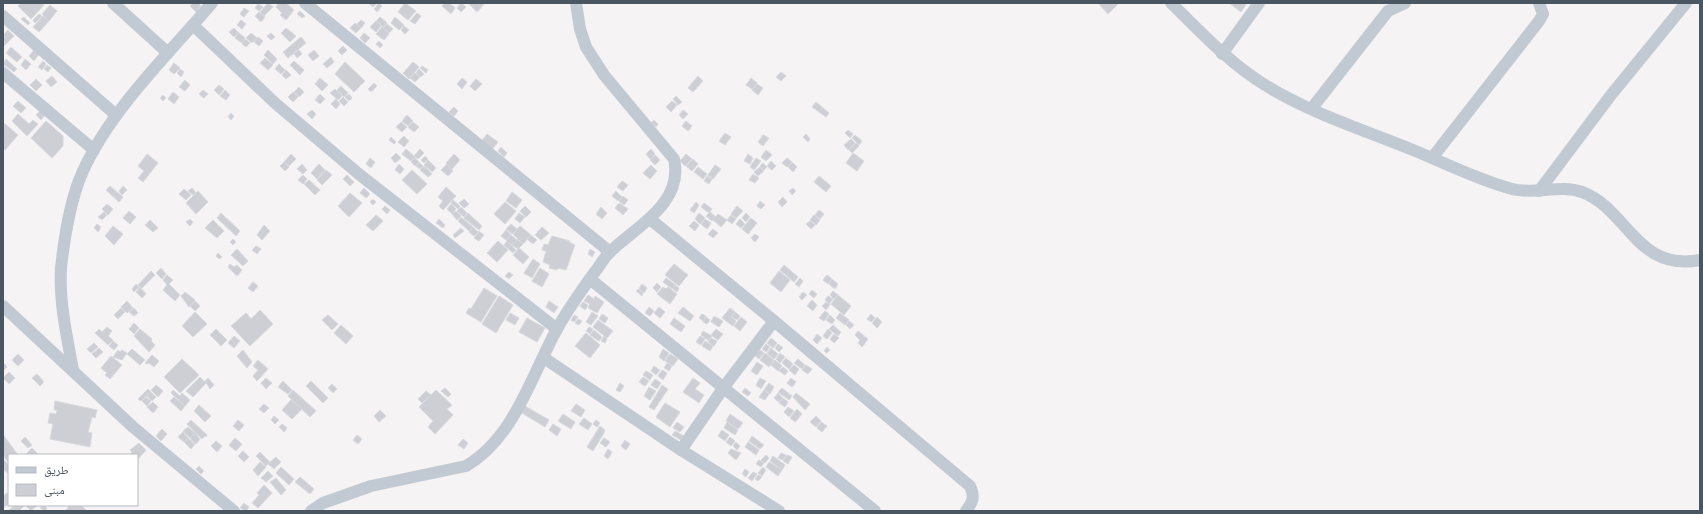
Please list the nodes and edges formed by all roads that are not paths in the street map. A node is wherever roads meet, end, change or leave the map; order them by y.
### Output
1 (113, 3) edge
2 (212, 3) edge
3 (305, 3) edge
4 (576, 3) edge
5 (1171, 3) edge
6 (1259, 3) edge
7 (1404, 3) edge
8 (1539, 3) edge
9 (1686, 3) edge
10 (3, 16) edge
11 (193, 25) junction
12 (168, 53) junction
13 (1222, 54) junction
14 (3, 73) edge
15 (1312, 108) junction
16 (116, 115) junction
17 (94, 150) junction
18 (1432, 158) junction
19 (1539, 191) junction
20 (650, 219) junction
21 (610, 252) junction
22 (1700, 260) edge
23 (590, 279) junction
24 (3, 306) edge
25 (774, 321) junction
26 (557, 329) junction
27 (544, 358) junction
28 (74, 370) junction
29 (724, 387) junction
30 (681, 450) junction
31 (234, 511) edge
32 (311, 511) edge
33 (779, 511) edge
34 (875, 511) edge
35 (966, 511) edge

1 - 12 street
2 - 11 street
3 - 21 street
4 - 20 street
5 - 13 street
6 - 13 street
7 - 15 street
8 - 18 street
9 - 19 street
10 - 16 street
11 - 12 street
11 - 26 street
12 - 16 street
13 - 15 street
14 - 17 street
15 - 18 street
16 - 17 street
17 - 28 street
18 - 19 street
19 - 22 street
20 - 21 street
20 - 25 street
21 - 23 street
23 - 26 street
23 - 29 street
24 - 28 street
25 - 29 street
25 - 35 street
26 - 27 street
27 - 30 street
27 - 32 street
28 - 31 street
29 - 30 street
29 - 34 street
30 - 33 street

